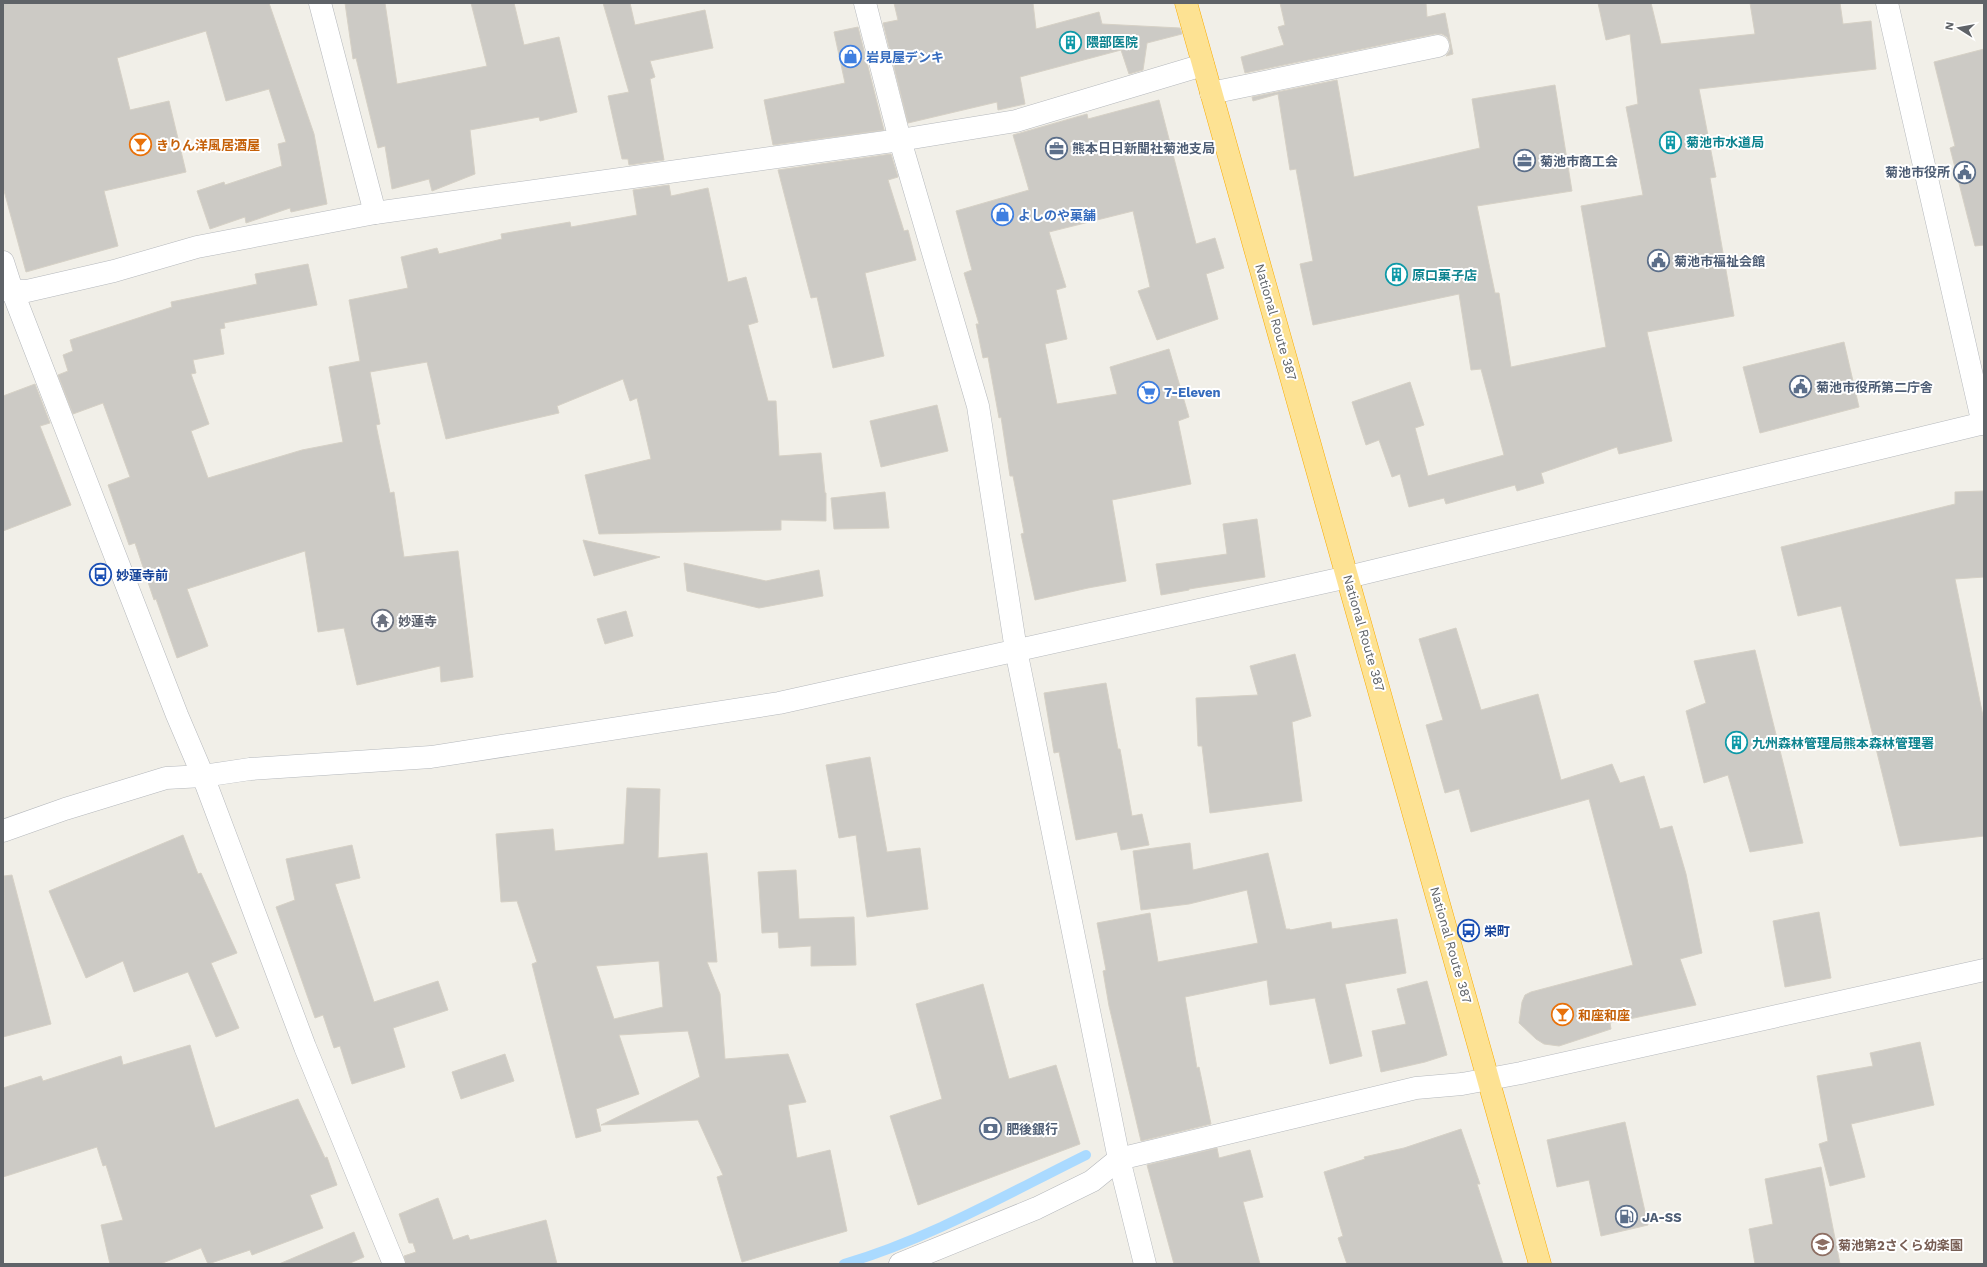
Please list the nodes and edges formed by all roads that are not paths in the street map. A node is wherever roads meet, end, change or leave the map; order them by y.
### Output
1 (320, 3) edge
2 (865, 3) edge
3 (1186, 3) edge
4 (1887, 3) edge
5 (1438, 46) dead end
6 (1203, 65) junction
7 (1211, 93) junction
8 (900, 140) junction
9 (375, 213) junction
10 (3, 262) edge
11 (8, 290) edge
12 (1983, 423) edge
13 (1348, 577) junction
14 (1016, 650) junction
15 (203, 776) junction
16 (3, 831) edge
17 (1984, 970) edge
18 (1489, 1078) junction
19 (1119, 1159) junction
20 (394, 1264) edge
21 (900, 1264) edge
22 (1145, 1264) edge
23 (1540, 1264) edge

1 - 9 street
2 - 8 street
3 - 6 highway, National Route 387
4 - 12 street
5 - 7 street
6 - 7 highway, National Route 387
6 - 8 street
7 - 13 highway, National Route 387
8 - 9 street
8 - 14 street
9 - 11 street
10 - 11 street
11 - 15 street
12 - 13 street
13 - 14 street
13 - 18 highway, National Route 387
14 - 15 street
14 - 19 street
15 - 16 street
15 - 20 street
17 - 18 street
18 - 19 street
18 - 23 highway, National Route 387
19 - 21 street
19 - 22 street

